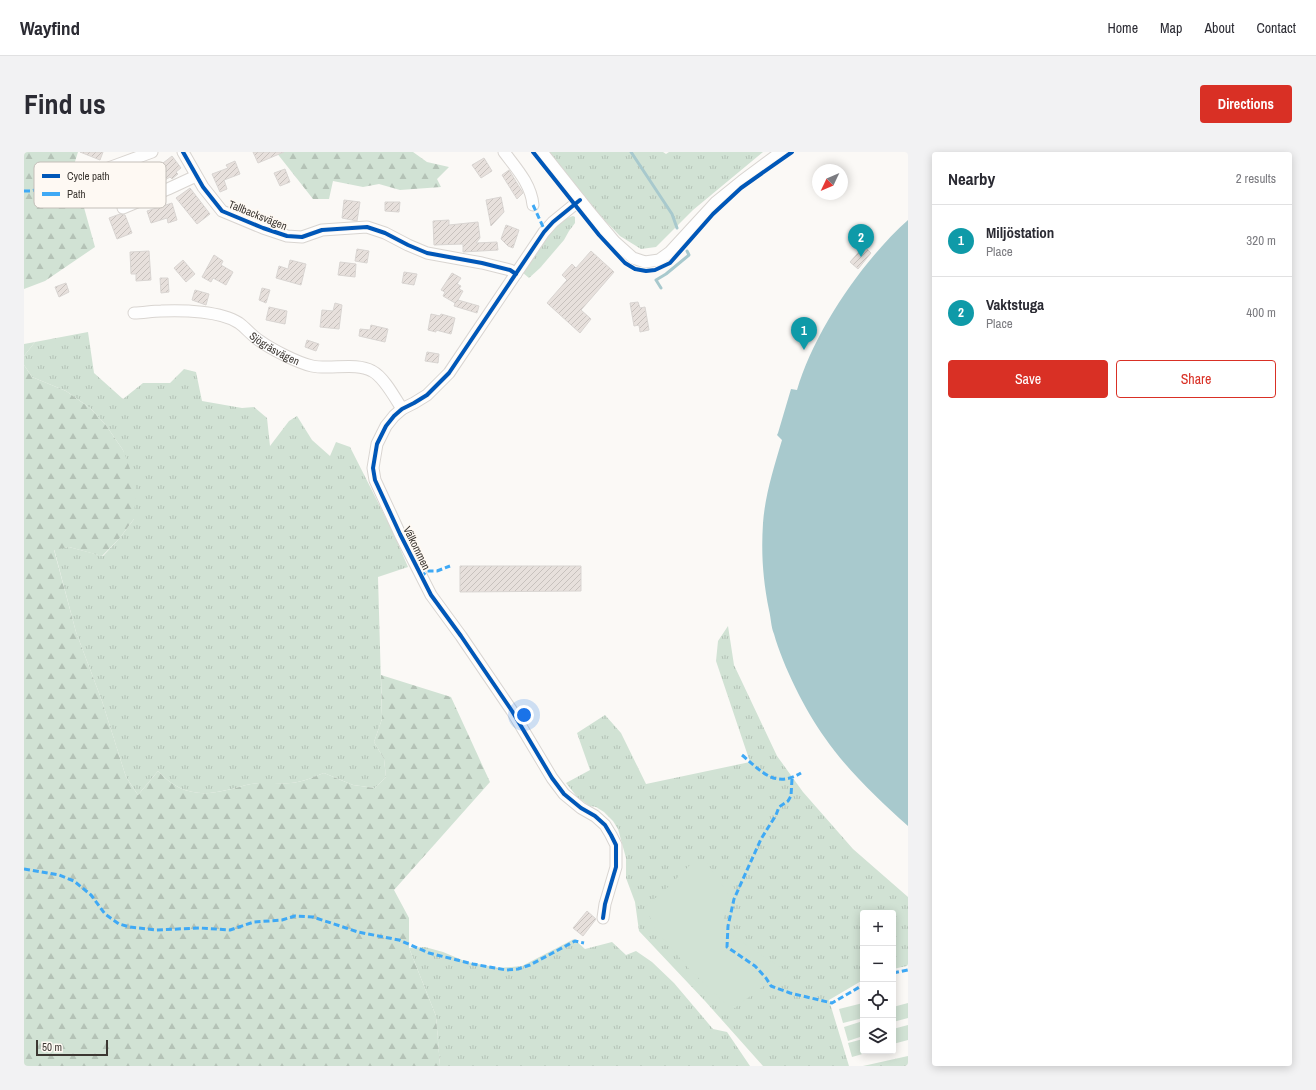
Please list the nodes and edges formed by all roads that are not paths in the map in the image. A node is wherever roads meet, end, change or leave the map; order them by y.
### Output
1 (152, 152) edge
2 (183, 152) edge
3 (504, 152) edge
4 (542, 152) edge
5 (781, 152) edge
6 (125, 162) edge
7 (196, 176) junction
8 (166, 190) edge
9 (580, 200) junction
10 (534, 205) dead end
11 (516, 274) junction
12 (134, 313) dead end
13 (402, 409) junction
14 (603, 918) dead end

1 - 6 street
2 - 7 street, Tallbacksvägen
3 - 10 street
4 - 9 street
5 - 9 street
7 - 8 street
7 - 11 street, Tallbacksvägen
9 - 11 street, Välkommen
11 - 13 street, Välkommen
12 - 13 street, Sjögräsvägen
13 - 14 street, Välkommen

